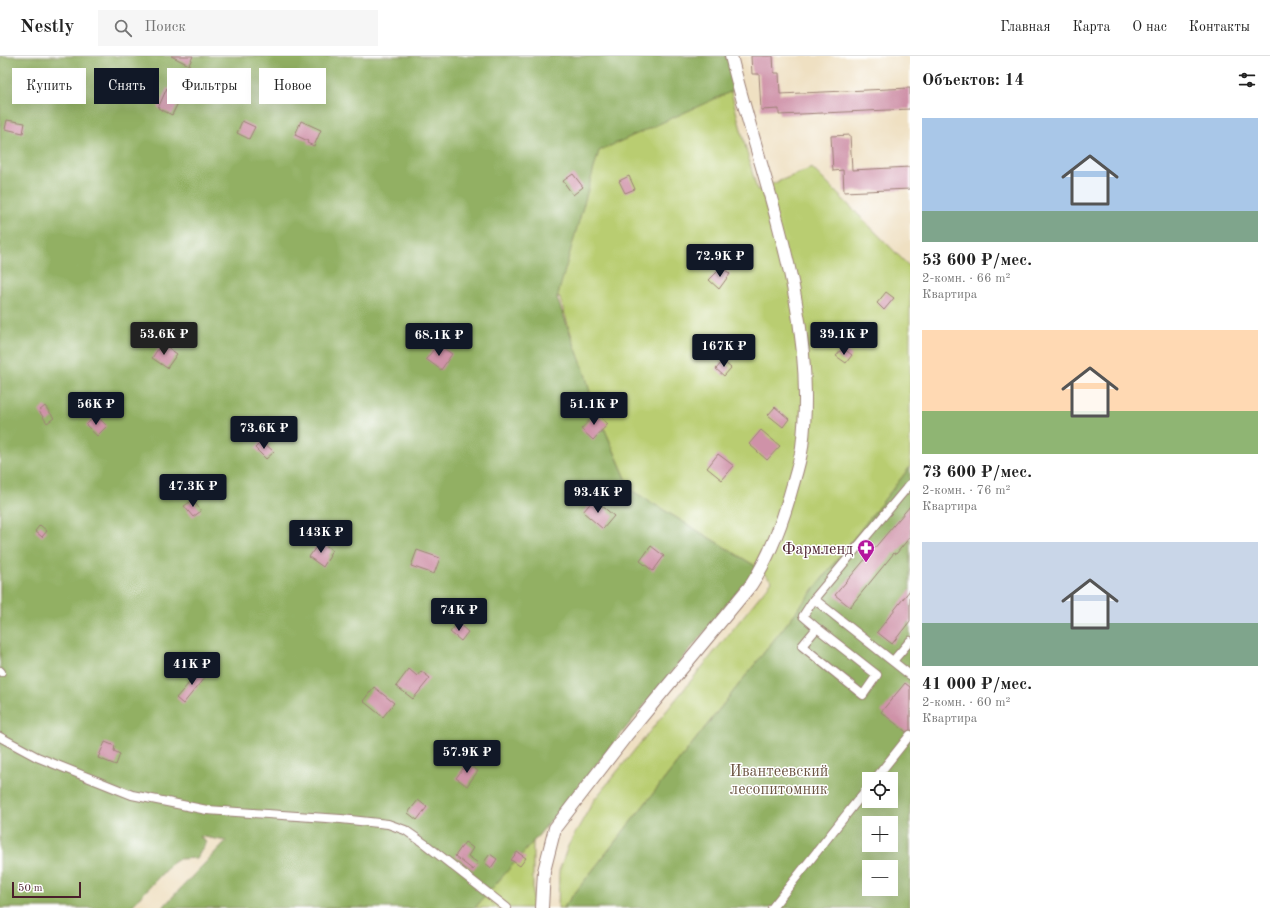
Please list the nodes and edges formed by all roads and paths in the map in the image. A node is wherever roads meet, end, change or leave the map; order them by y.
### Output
1 (731, 56) edge
2 (910, 484) edge
3 (814, 599) junction
4 (817, 628) junction
5 (910, 640) edge
6 (893, 661) junction
7 (908, 671) edge
8 (910, 735) edge
9 (0, 737) edge
10 (880, 772) edge
11 (862, 795) edge
12 (507, 908) edge
13 (542, 908) edge
14 (772, 908) edge

1 - 13 main road
2 - 3 street
3 - 4 street
3 - 6 street
4 - 4 street
5 - 6 street
6 - 7 street
8 - 10 street
9 - 12 street
11 - 14 street

